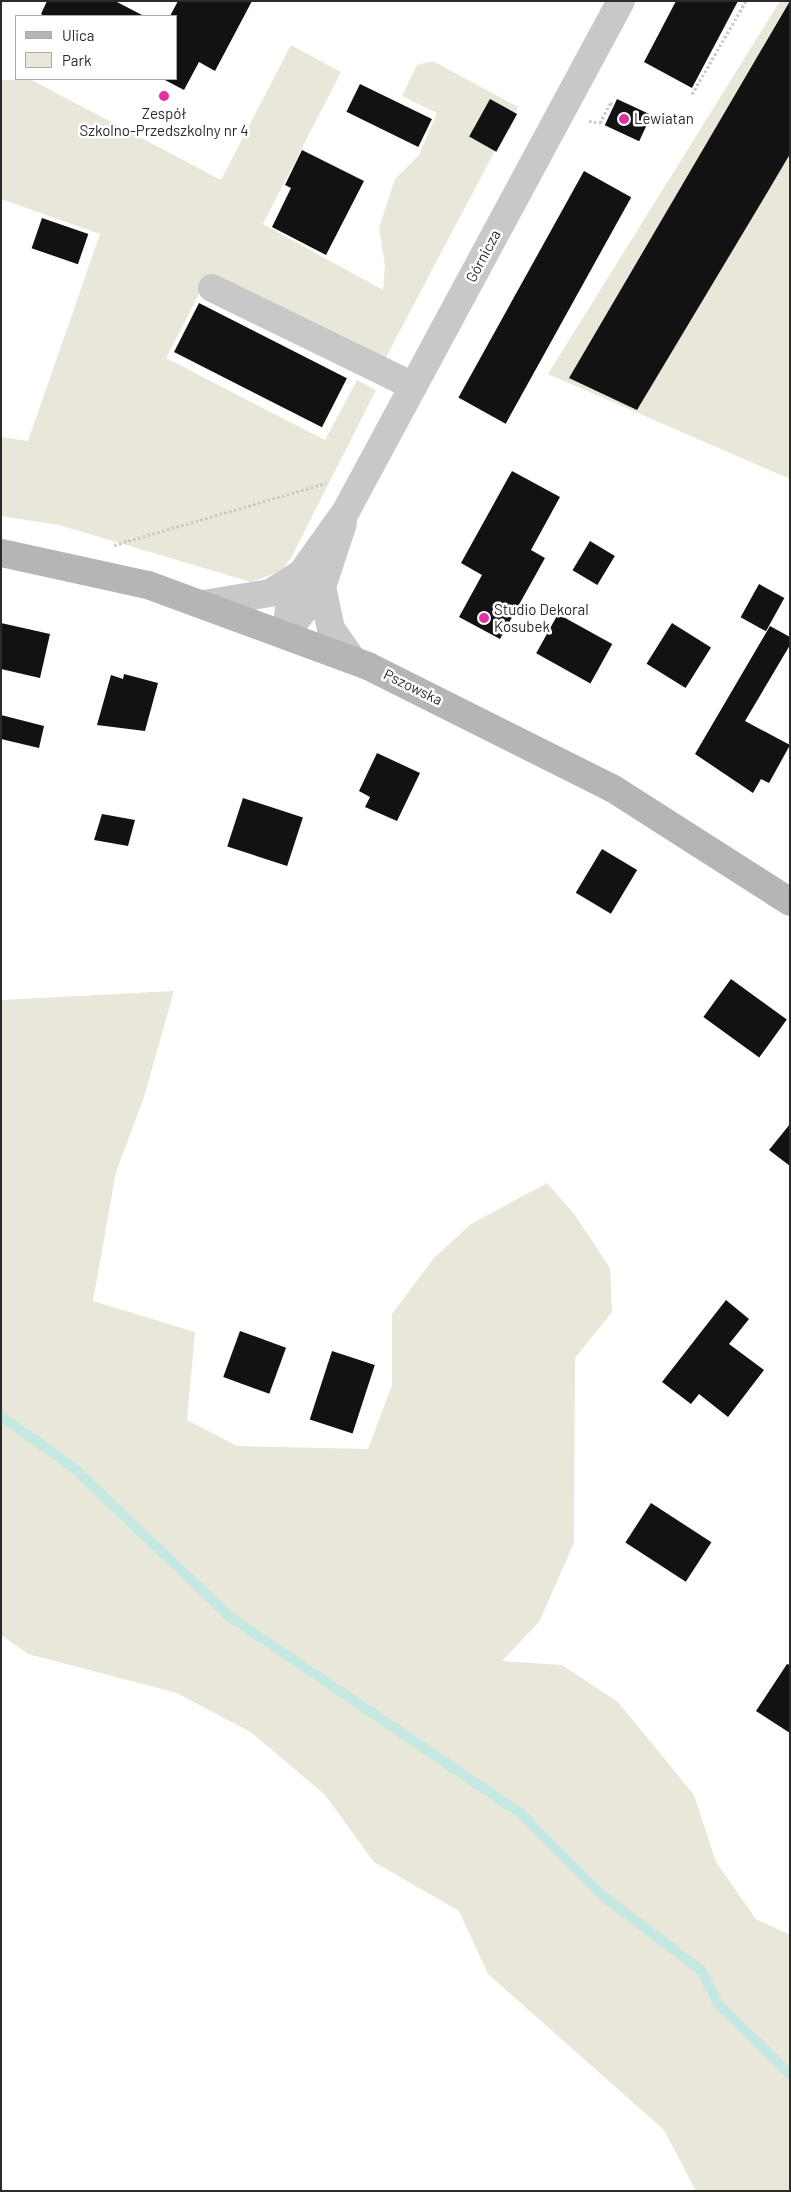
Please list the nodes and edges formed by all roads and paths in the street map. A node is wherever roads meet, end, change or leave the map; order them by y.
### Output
1 (621, 1) edge
2 (746, 1) edge
3 (692, 94) dead end
4 (615, 105) dead end
5 (585, 115) dead end
6 (212, 288) dead end
7 (413, 386) junction
8 (328, 482) dead end
9 (112, 546) dead end
10 (1, 552) edge
11 (312, 581) junction
12 (204, 604) junction
13 (286, 633) junction
14 (353, 660) junction
15 (790, 902) edge

1 - 7 street, Górnicza
2 - 3 path
4 - 5 path
6 - 7 street
7 - 11 street, Górnicza
8 - 9 path
10 - 12 main road, Pszowska
11 - 12 street
11 - 13 street, Górnicza
11 - 14 street
12 - 13 main road, Pszowska
13 - 14 main road, Pszowska
14 - 15 main road, Pszowska

